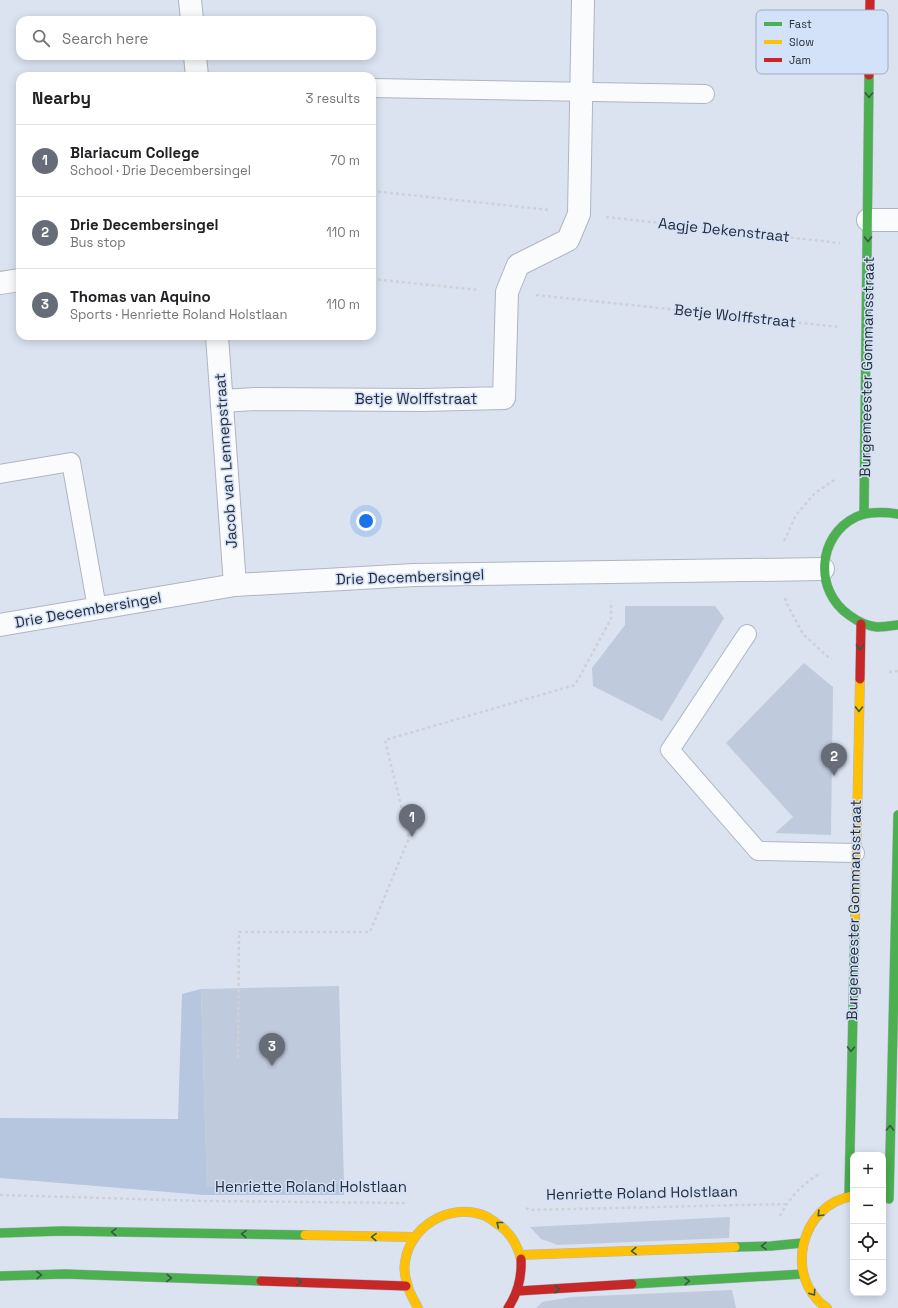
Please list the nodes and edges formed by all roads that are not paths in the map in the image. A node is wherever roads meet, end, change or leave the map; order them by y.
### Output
1 (190, 0) edge
2 (583, 0) edge
3 (870, 0) edge
4 (870, 10) edge
5 (192, 16) edge
6 (195, 60) edge
7 (197, 72) edge
8 (869, 74) edge
9 (376, 88) edge
10 (581, 92) junction
11 (705, 94) dead end
12 (868, 220) junction
13 (898, 220) edge
14 (16, 281) edge
15 (0, 283) edge
16 (218, 340) edge
17 (222, 401) junction
18 (0, 474) edge
19 (864, 513) junction
20 (898, 514) edge
21 (823, 570) junction
22 (235, 585) junction
23 (96, 608) junction
24 (861, 624) junction
25 (898, 624) edge
26 (0, 625) edge
27 (747, 634) dead end
28 (898, 815) edge
29 (855, 853) junction
30 (896, 993) edge
31 (851, 1188) edge
32 (850, 1196) edge
33 (886, 1199) edge
34 (898, 1205) edge
35 (0, 1233) edge
36 (413, 1238) junction
37 (802, 1243) junction
38 (520, 1255) junction
39 (803, 1274) junction
40 (0, 1276) edge
41 (406, 1286) junction
42 (518, 1291) junction
43 (418, 1308) edge
44 (508, 1308) edge
45 (826, 1308) edge

1 - 5 street
2 - 10 street
3 -> 4 street, Burgemeester Gommansstraat
6 - 7 street
8 -> 12 street, Burgemeester Gommansstraat
9 - 10 lane
10 - 11 lane
10 - 17 street, Betje Wolffstraat
12 - 13 street
12 -> 19 street, Burgemeester Gommansstraat
14 - 15 street
16 - 17 street, Jacob van Lennepstraat
17 - 22 street, Jacob van Lennepstraat
18 - 23 lane
19 - 20 street
19 - 21 street
21 - 22 street, Drie Decembersingel
21 - 24 street
22 - 23 street, Drie Decembersingel
23 - 26 street, Drie Decembersingel
24 - 25 street
24 -> 29 street, Burgemeester Gommansstraat
27 - 29 lane
28 - 30 street
29 -> 31 street, Burgemeester Gommansstraat
33 -> 30 street
32 -> 37 street
33 - 34 street
36 -> 35 street
38 -> 36 street
36 - 41 street
37 -> 38 street
37 - 39 street
38 - 42 street
42 -> 39 street
39 -> 45 street
40 -> 41 street
41 - 43 street
42 - 44 street

